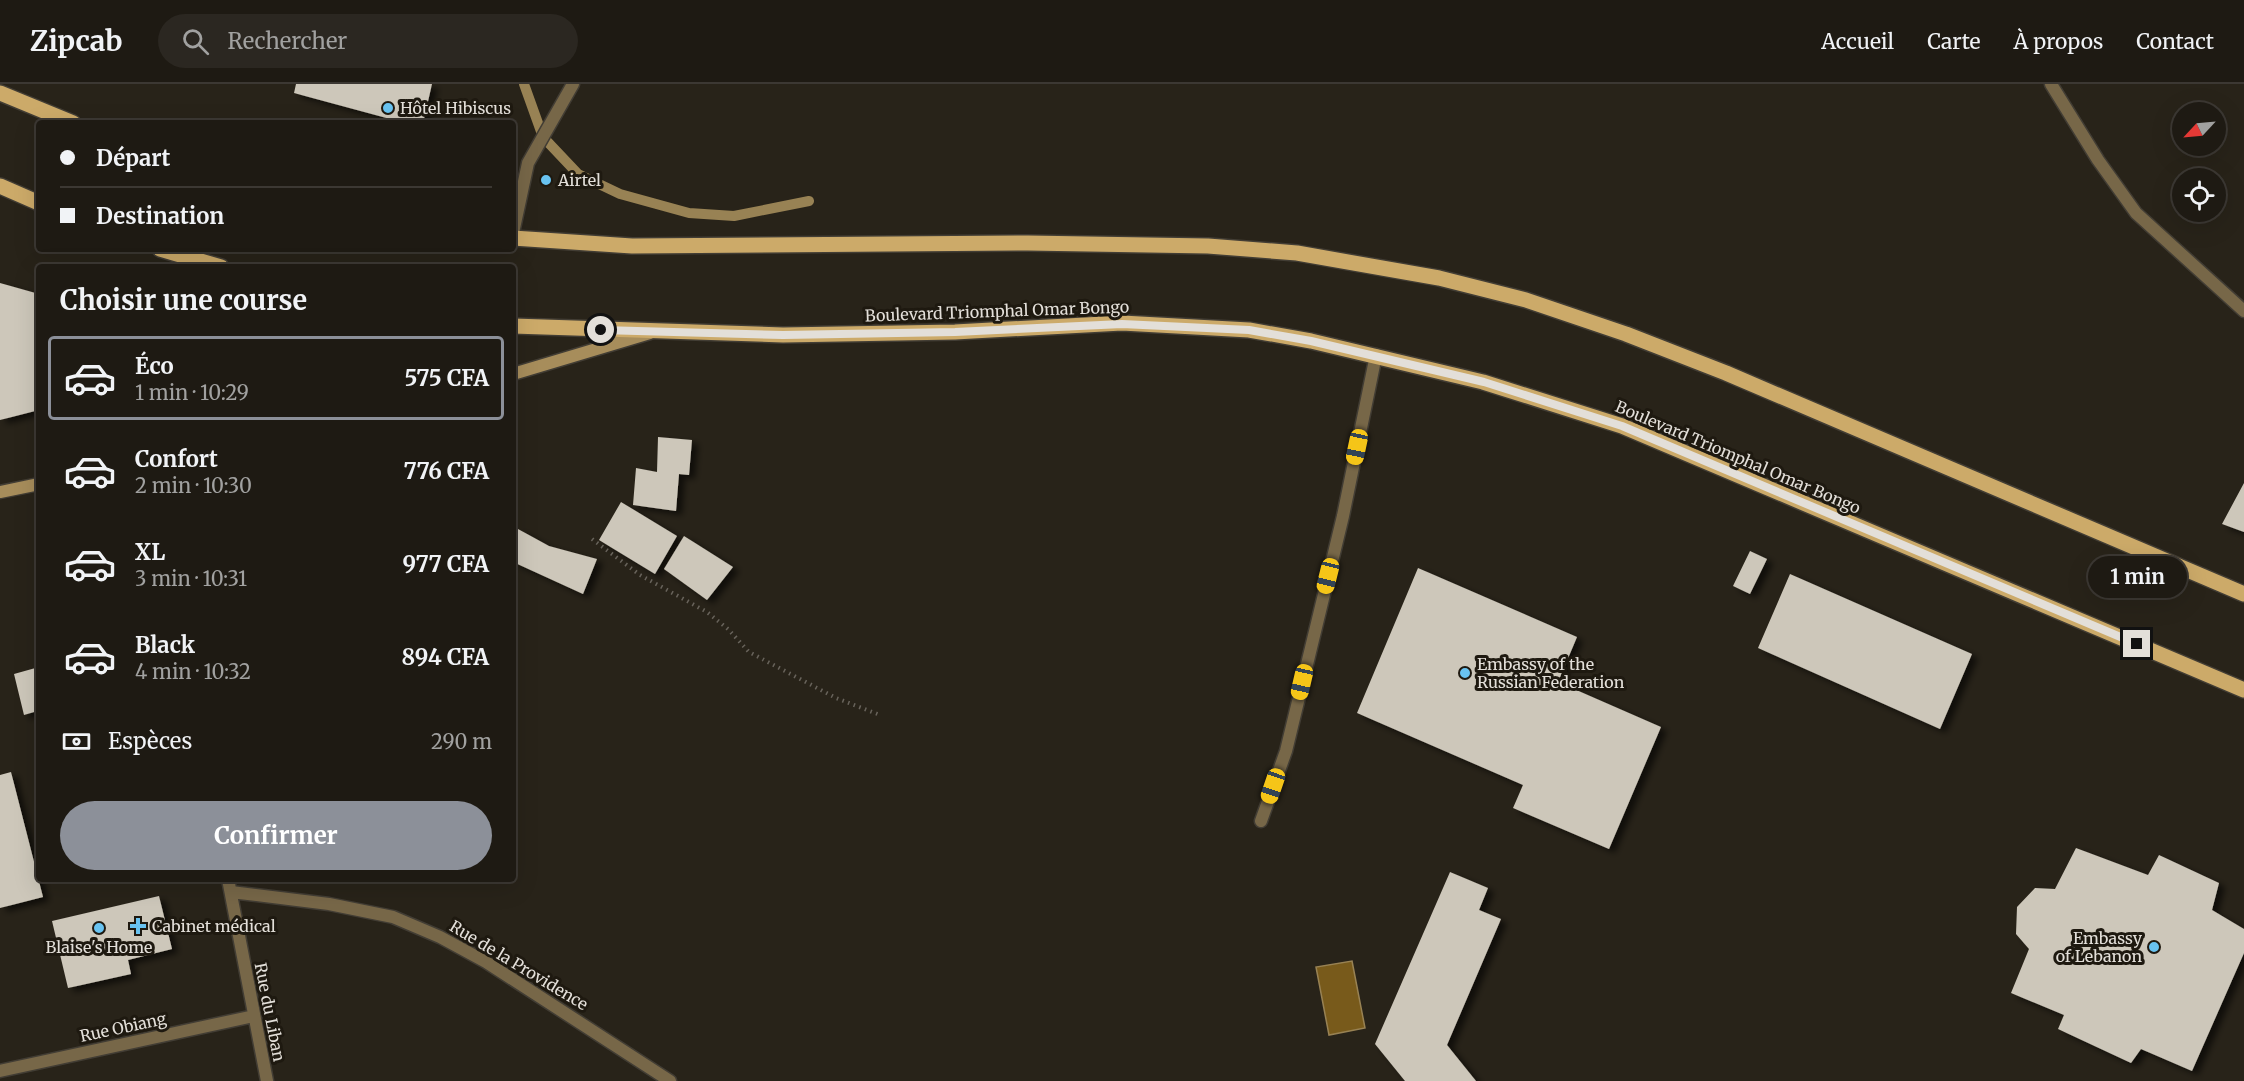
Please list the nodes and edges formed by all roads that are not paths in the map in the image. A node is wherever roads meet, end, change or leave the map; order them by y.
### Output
1 (573, 84) edge
2 (2051, 84) edge
3 (0, 93) edge
4 (66, 120) edge
5 (0, 186) edge
6 (36, 202) edge
7 (516, 219) edge
8 (516, 238) edge
9 (170, 252) edge
10 (211, 264) edge
11 (2244, 311) edge
12 (516, 326) edge
13 (654, 332) junction
14 (1376, 355) junction
15 (516, 373) edge
16 (36, 485) edge
17 (0, 492) edge
18 (2244, 594) edge
19 (2244, 690) edge
20 (1261, 821) dead end
21 (229, 882) edge
22 (231, 892) junction
23 (254, 1016) junction
24 (0, 1071) edge
25 (267, 1081) edge
26 (670, 1081) edge

1 - 7 street
2 - 11 street
3 - 4 main road
5 - 6 main road
8 - 18 main road
9 - 10 main road
12 - 13 main road, Boulevard Triomphal Omar Bongo
13 - 14 main road, Boulevard Triomphal Omar Bongo
13 - 15 street
14 - 19 main road, Boulevard Triomphal Omar Bongo
14 - 20 street
16 - 17 street
21 - 22 street, Rue du Liban
22 - 23 street, Rue du Liban
22 - 26 street, Rue de la Providence
23 - 24 street, Rue Obiang
23 - 25 street, Rue du Liban

